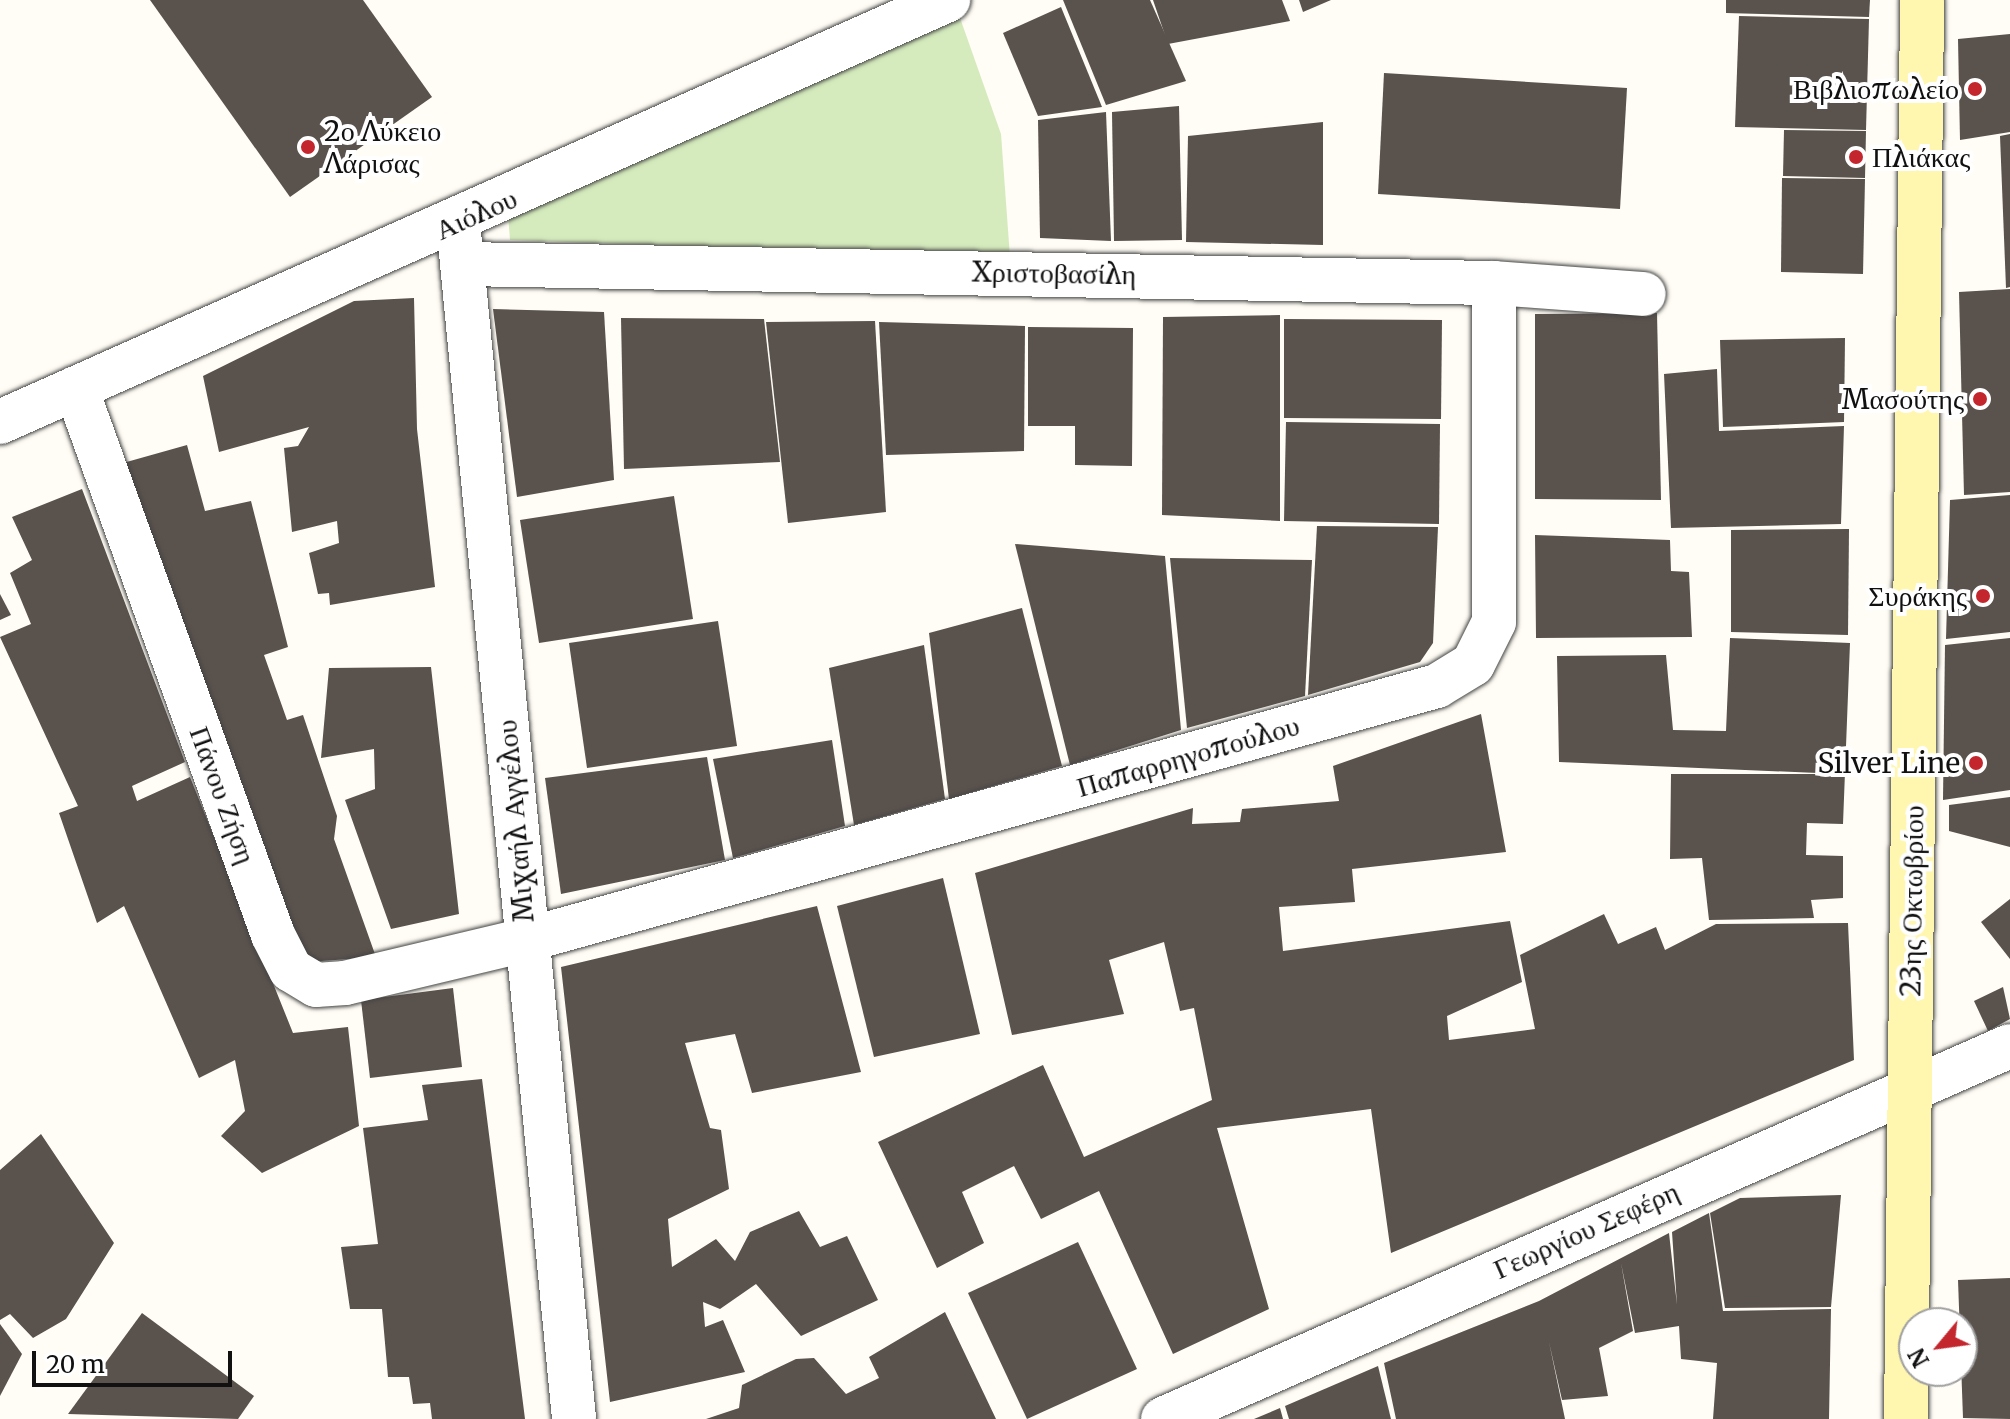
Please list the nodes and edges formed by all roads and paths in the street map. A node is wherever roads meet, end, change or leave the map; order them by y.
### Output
1 (948, 0) edge
2 (1922, 0) edge
3 (461, 243) junction
4 (1494, 283) junction
5 (1644, 294) dead end
6 (76, 388) junction
7 (0, 422) edge
8 (526, 940) junction
9 (2010, 1046) edge
10 (1909, 1086) junction
11 (574, 1419) edge
12 (1163, 1419) edge
13 (1906, 1419) edge

1 - 3 street, Αιόλου
2 - 10 main road, 23ης Οκτωβρίου
3 - 4 street, Χριστοβασίλη
3 - 6 street, Αιόλου
3 - 8 street, Μιχαήλ Αγγέλου
4 - 5 street, Χριστοβασίλη
4 - 8 street, Παπαρρηγοπούλου
6 - 7 street, Αιόλου
6 - 8 street, Πάνου Ζήση
8 - 11 street, Μιχαήλ Αγγέλου
9 - 10 street, Γεωργίου Σεφέρη
10 - 12 street, Γεωργίου Σεφέρη
10 - 13 main road, 23ης Οκτωβρίου

